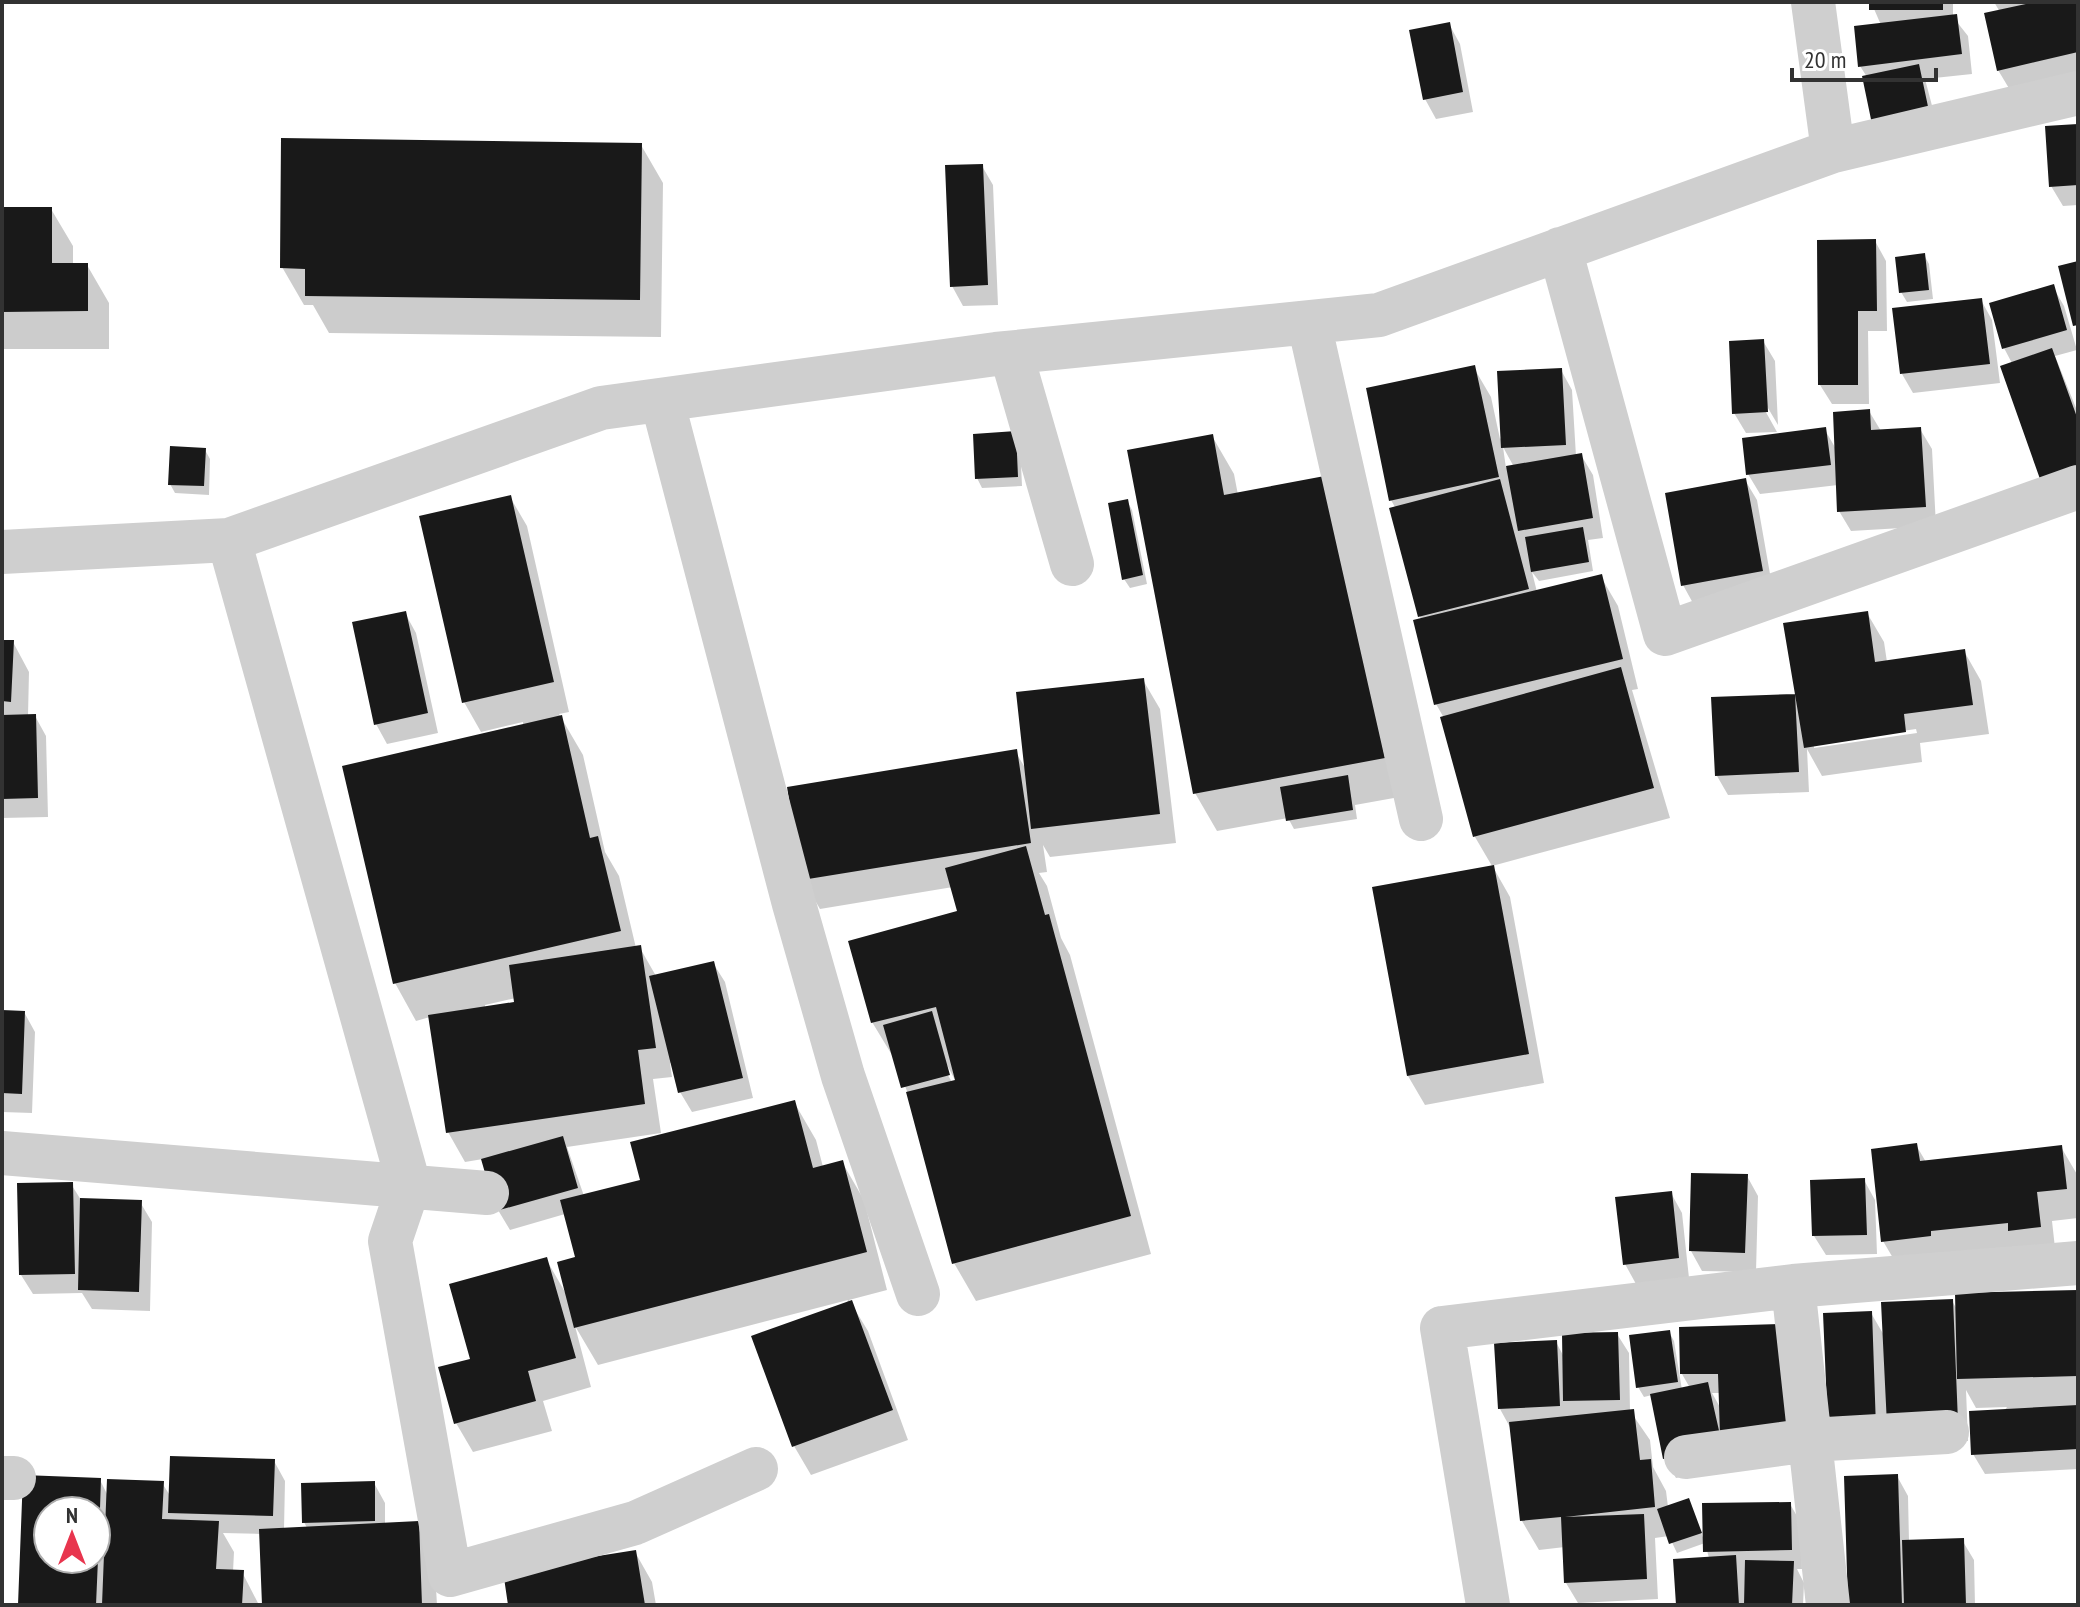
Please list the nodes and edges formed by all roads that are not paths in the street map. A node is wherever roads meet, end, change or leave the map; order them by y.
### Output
1 (1813, 2) edge
2 (2078, 93) edge
3 (1833, 151) junction
4 (1560, 249) junction
5 (1309, 323) junction
6 (1011, 353) junction
7 (662, 400) junction
8 (2078, 487) edge
9 (229, 540) junction
10 (2, 552) edge
11 (1072, 564) dead end
12 (1421, 819) dead end
13 (2, 1153) edge
14 (409, 1185) junction
15 (487, 1193) dead end
16 (2078, 1263) edge
17 (1793, 1286) junction
18 (918, 1294) dead end
19 (1947, 1432) dead end
20 (1810, 1440) junction
21 (1686, 1457) dead end
22 (756, 1469) dead end
23 (446, 1590) edge
24 (1488, 1605) edge
25 (1828, 1605) edge

1 - 3 street
2 - 3 street
3 - 4 street
4 - 5 street
4 - 8 street
5 - 6 street
5 - 12 street
6 - 7 street
6 - 11 street
7 - 9 street
7 - 18 street
9 - 10 street
9 - 14 street
13 - 14 street
14 - 15 street
14 - 23 street
16 - 17 street
17 - 20 street
17 - 24 street
19 - 20 street
20 - 21 street
20 - 25 street
22 - 23 street

